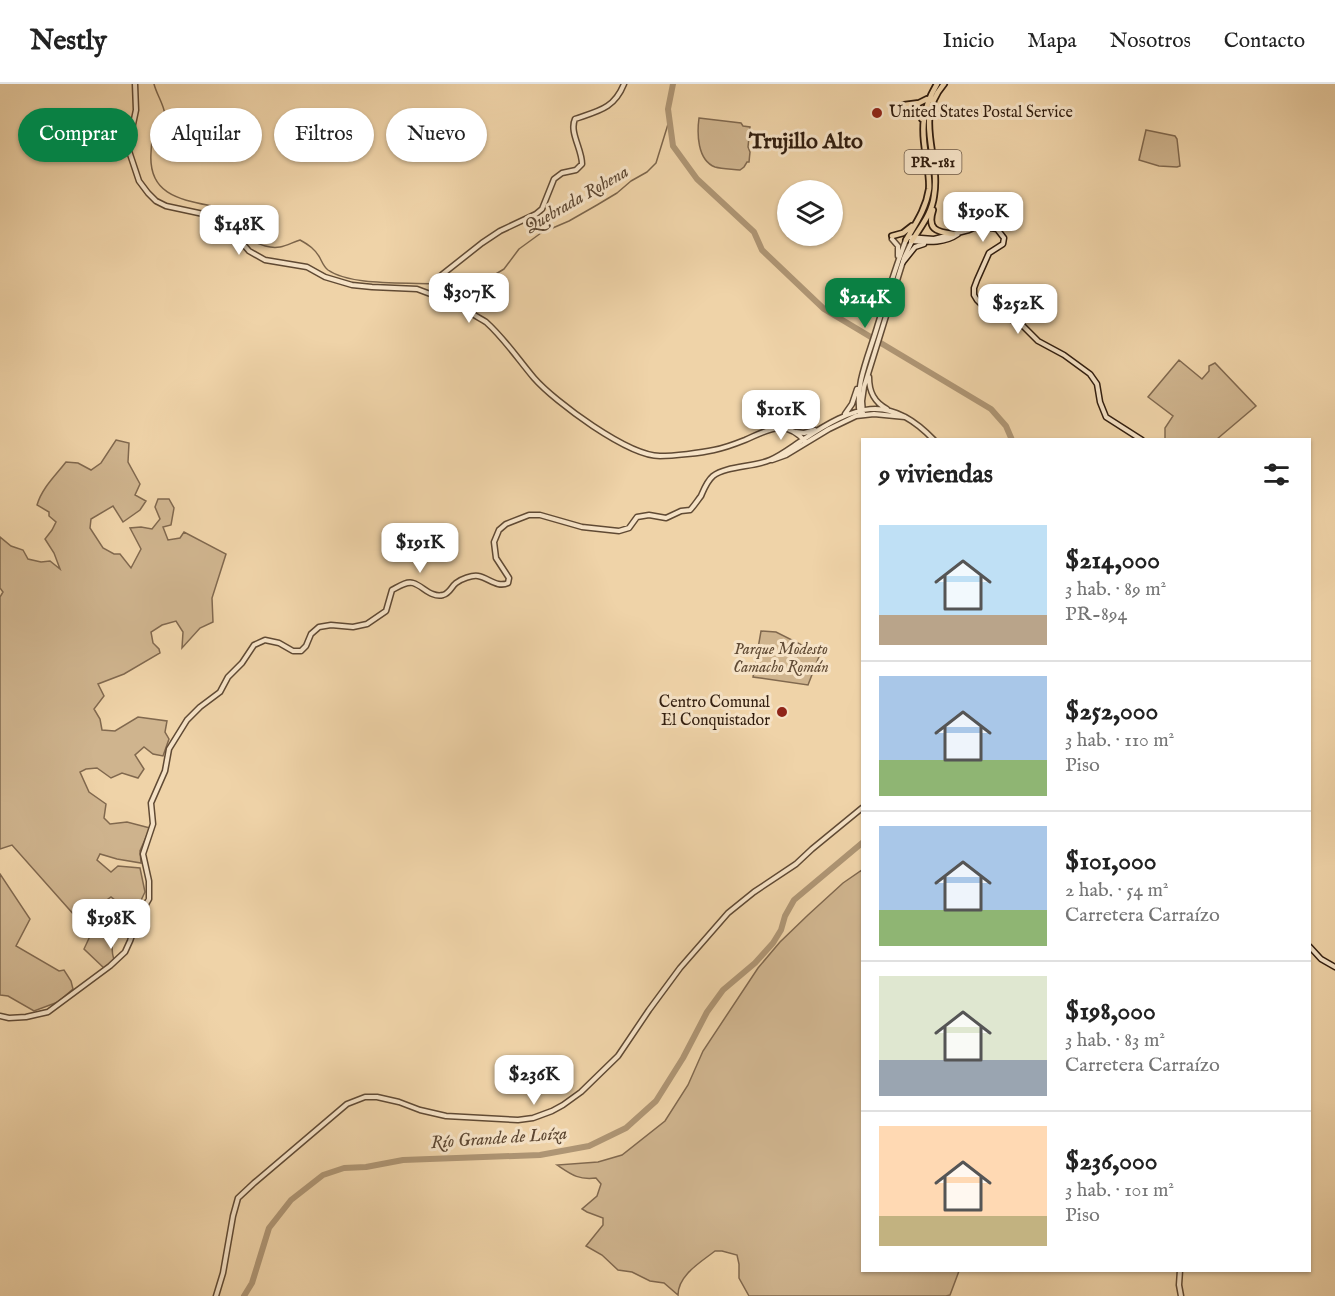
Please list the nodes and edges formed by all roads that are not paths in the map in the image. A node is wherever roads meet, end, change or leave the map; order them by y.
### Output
1 (135, 84) edge
2 (624, 84) edge
3 (937, 84) edge
4 (944, 84) edge
5 (930, 98) junction
6 (904, 105) dead end
7 (911, 106) dead end
8 (923, 121) junction
9 (934, 195) junction
10 (920, 218) junction
11 (962, 232) junction
12 (953, 234) junction
13 (892, 237) joint
14 (910, 239) junction
15 (930, 243) junction
16 (898, 260) junction
17 (903, 262) junction
18 (890, 296) junction
19 (467, 310) junction
20 (866, 372) junction
21 (860, 382) junction
22 (892, 411) junction
23 (861, 412) junction
24 (845, 415) junction
25 (905, 417) junction
26 (819, 430) junction
27 (793, 436) junction
28 (932, 438) edge
29 (1139, 438) edge
30 (805, 441) junction
31 (791, 448) junction
32 (772, 460) junction
33 (861, 809) edge
34 (1311, 948) edge
35 (1335, 967) edge
36 (0, 1016) edge
37 (1180, 1272) edge
38 (216, 1296) edge
39 (1181, 1296) edge

1 - 19 street
2 - 19 street
3 - 5 main road, PR-181
4 - 9 main road, PR-181
5 - 6 main road
5 - 8 main road, PR-181
7 - 8 main road
8 - 10 main road, PR-181
9 - 12 main road
9 - 14 main road, PR-181
10 - 13 main road
10 - 14 main road, PR-181
11 - 12 street
11 - 15 street
11 - 29 street
12 - 14 street
13 - 16 street
14 - 15 street
14 - 16 street
14 - 17 street
15 - 17 street
16 - 18 street
17 - 18 street
18 - 20 street
19 - 27 street
20 - 21 street
20 - 22 street
20 - 23 street
21 - 23 street
21 - 24 street
22 - 23 street
22 - 25 street
23 - 24 street
23 - 25 street
23 - 30 street
24 - 26 street
25 - 28 street
26 - 27 street
26 - 30 street
27 - 30 street
27 - 31 street
30 - 31 street
30 - 32 street
31 - 32 street
32 - 36 street
33 - 38 street
34 - 35 street
37 - 39 street

